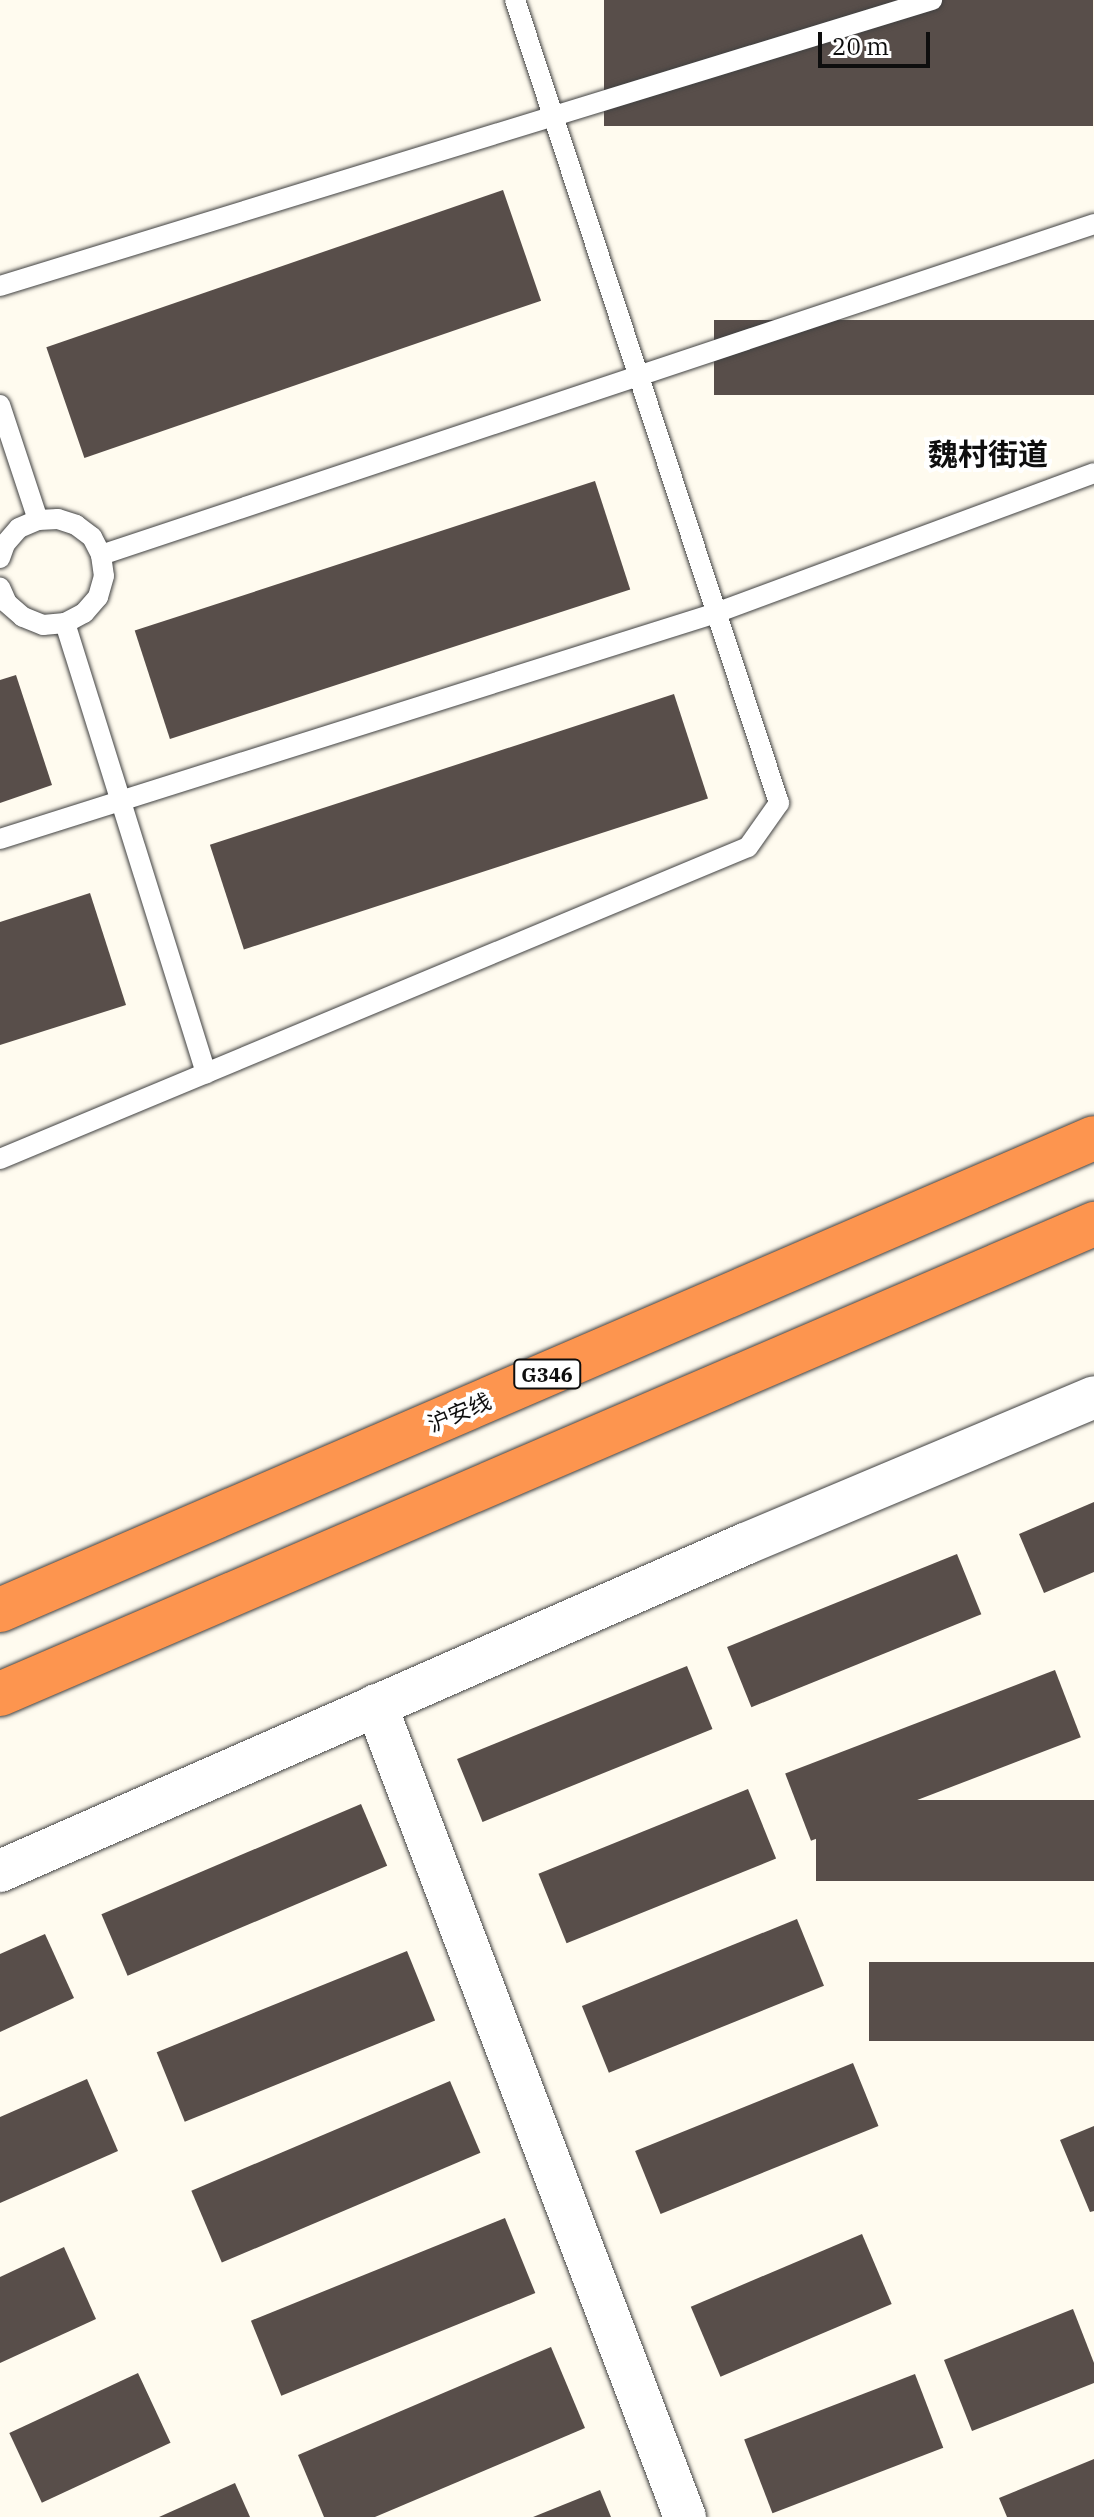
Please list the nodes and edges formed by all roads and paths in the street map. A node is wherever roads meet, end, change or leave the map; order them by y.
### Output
1 (515, 0) edge
2 (932, 0) edge
3 (553, 114) junction
4 (1094, 224) edge
5 (0, 286) edge
6 (638, 376) junction
7 (0, 405) edge
8 (1094, 473) edge
9 (38, 520) junction
10 (101, 555) junction
11 (0, 558) edge
12 (0, 587) edge
13 (716, 613) junction
14 (65, 623) junction
15 (120, 801) junction
16 (0, 839) edge
17 (206, 1073) junction
18 (1094, 1138) edge
19 (0, 1159) edge
20 (1094, 1224) edge
21 (1094, 1397) edge
22 (0, 1610) edge
23 (0, 1694) edge
24 (376, 1705) junction
25 (0, 1871) edge
26 (685, 2517) edge

1 - 3 lane
2 - 3 lane
3 - 5 lane
3 - 6 lane
4 - 6 lane
6 - 10 lane
6 - 13 lane
7 - 9 lane
8 - 13 lane
9 - 10 lane
9 - 11 lane
10 - 14 lane
12 - 14 lane
13 - 15 lane
13 - 17 lane
14 - 15 lane
15 - 16 lane
15 - 17 lane
17 - 19 lane
18 - 22 highway, 沪安线 / G346
20 - 23 highway
21 - 24 street
24 - 25 street
24 - 26 street

